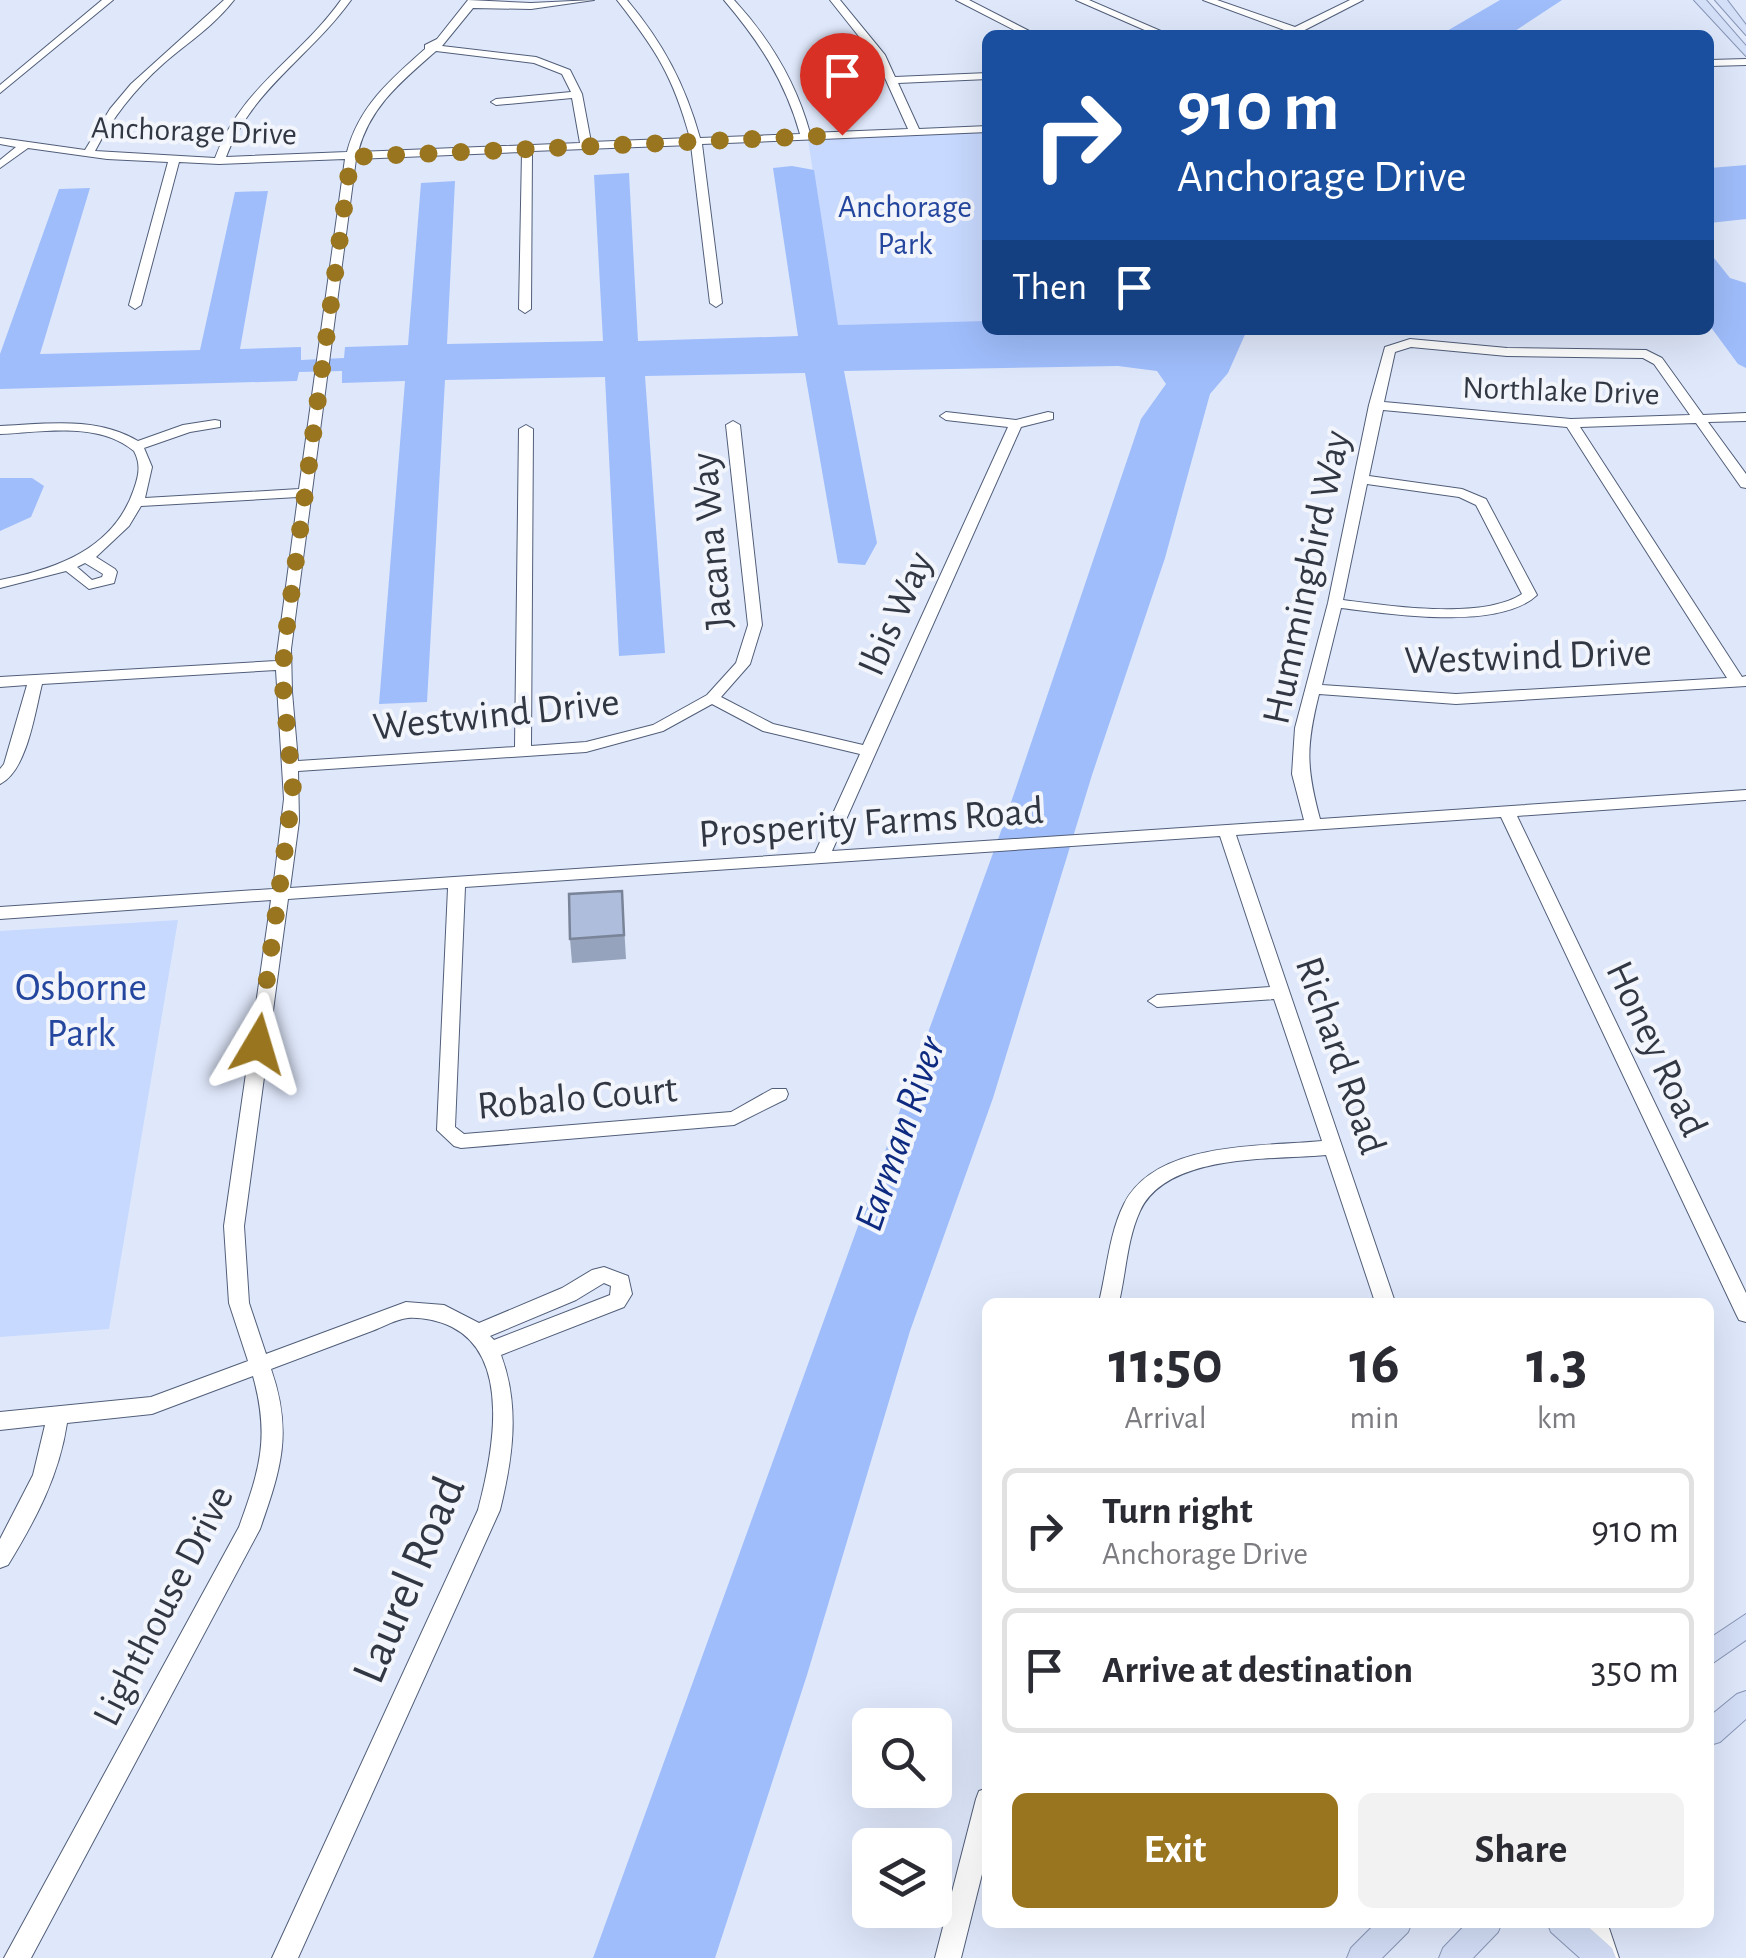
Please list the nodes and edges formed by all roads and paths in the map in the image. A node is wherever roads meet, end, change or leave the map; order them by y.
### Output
1 (108, 0) edge
2 (228, 0) edge
3 (346, 0) edge
4 (589, 0) edge
5 (622, 0) edge
6 (730, 0) edge
7 (835, 0) edge
8 (961, 0) edge
9 (1082, 0) edge
10 (1208, 0) edge
11 (1700, 0) edge
12 (1721, 0) edge
13 (1352, 1) edge
14 (472, 2) edge
15 (1022, 30) edge
16 (1153, 30) edge
17 (1284, 30) edge
18 (1298, 30) edge
19 (1746, 32) edge
20 (430, 47) junction
21 (1746, 53) edge
22 (1746, 62) edge
23 (1714, 63) edge
24 (0, 71) edge
25 (14, 76) junction
26 (982, 76) edge
27 (894, 80) junction
28 (0, 90) edge
29 (577, 94) junction
30 (496, 102) dead end
31 (982, 129) edge
32 (915, 132) junction
33 (806, 137) junction
34 (0, 141) edge
35 (697, 142) junction
36 (25, 145) junction
37 (586, 146) junction
38 (527, 149) junction
39 (88, 154) junction
40 (351, 157) junction
41 (174, 160) junction
42 (218, 161) junction
43 (0, 166) edge
44 (716, 303) dead end
45 (136, 305) dead end
46 (525, 309) dead end
47 (1375, 405) junction
48 (946, 416) dead end
49 (1048, 416) dead end
50 (1746, 417) edge
51 (1700, 419) junction
52 (1572, 423) junction
53 (215, 424) dead end
54 (1016, 424) junction
55 (733, 425) dead end
56 (526, 429) dead end
57 (0, 430) edge
58 (136, 446) junction
59 (1362, 479) junction
60 (1746, 484) edge
61 (305, 493) junction
62 (139, 502) junction
63 (86, 557) junction
64 (67, 566) junction
65 (0, 584) edge
66 (1334, 603) junction
67 (283, 665) junction
68 (36, 680) junction
69 (1741, 681) edge
70 (0, 682) edge
71 (1313, 689) junction
72 (712, 698) junction
73 (868, 751) junction
74 (522, 752) junction
75 (293, 766) junction
76 (0, 779) edge
77 (1744, 798) edge
78 (1507, 812) junction
79 (1314, 825) junction
80 (1227, 832) junction
81 (820, 859) junction
82 (457, 884) junction
83 (278, 896) junction
84 (0, 914) edge
85 (1281, 992) junction
86 (1157, 1001) dead end
87 (779, 1094) dead end
88 (1333, 1147) junction
89 (1110, 1298) edge
90 (1384, 1298) edge
91 (1746, 1314) edge
92 (485, 1342) junction
93 (259, 1366) junction
94 (57, 1416) junction
95 (0, 1421) edge
96 (0, 1558) edge
97 (1746, 1625) edge
98 (1714, 1650) edge
99 (1746, 1703) edge
100 (1714, 1729) edge
101 (982, 1823) edge
102 (1392, 1928) edge
103 (1482, 1928) edge
104 (1567, 1928) edge
105 (1596, 1928) edge
106 (17, 1958) edge
107 (285, 1958) edge
108 (948, 1958) edge
109 (1361, 1958) edge
110 (1453, 1958) edge
111 (1604, 1958) edge

1 - 25 street
2 - 39 street
3 - 42 street
4 - 14 street
5 - 35 street
6 - 33 street
7 - 27 street
8 - 15 street
9 - 16 street
10 - 17 street
11 - 21 main road
12 - 19 main road
13 - 18 street
14 - 20 street, Lighthouse Drive
20 - 29 street
20 - 40 street, Lighthouse Drive
22 - 23 street
24 - 25 street
25 - 28 street
26 - 27 street
27 - 32 street
29 - 30 street
29 - 37 street
31 - 32 street, Anchorage Drive
32 - 33 street, Anchorage Drive
33 - 35 street, Anchorage Drive
34 - 36 street, Anchorage Drive
35 - 37 street, Anchorage Drive
35 - 44 street
36 - 39 street, Anchorage Drive
36 - 43 street
37 - 38 street, Anchorage Drive
38 - 40 street, Anchorage Drive
38 - 46 street
39 - 41 street, Anchorage Drive
40 - 42 street, Anchorage Drive
40 - 61 street, Lighthouse Drive
41 - 42 street, Anchorage Drive
41 - 45 street
47 - 51 street, Hummingbird Way
47 - 52 street, Northlake Drive
47 - 59 street, Hummingbird Way
48 - 54 street
49 - 54 street
50 - 51 street, Northlake Drive
51 - 52 street, Northlake Drive
51 - 60 street
52 - 69 street
53 - 58 street
54 - 73 street, Ibis Way
55 - 72 street, Jacana Way
56 - 74 street
57 - 58 street
58 - 62 street
59 - 66 street, Hummingbird Way
59 - 66 street
61 - 62 street
61 - 67 street, Lighthouse Drive
62 - 63 street
63 - 64 street
63 - 64 street
64 - 65 street
66 - 71 street, Hummingbird Way
67 - 68 street
67 - 75 street, Lighthouse Drive
68 - 70 street
68 - 76 street
69 - 71 street, Westwind Drive
71 - 79 street, Hummingbird Way
72 - 73 street
72 - 74 street, Westwind Drive
73 - 81 street, Ibis Way
74 - 75 street, Westwind Drive
75 - 83 street, Lighthouse Drive
77 - 78 street, Prosperity Farms Road
78 - 79 street, Prosperity Farms Road
78 - 91 street, Honey Road
79 - 80 street, Prosperity Farms Road
80 - 81 street, Prosperity Farms Road
80 - 85 street, Richard Road
81 - 82 street, Prosperity Farms Road
82 - 83 street, Prosperity Farms Road
82 - 87 street, Robalo Court
83 - 84 street, Prosperity Farms Road
83 - 93 street, Lighthouse Drive
85 - 86 street
85 - 88 street, Richard Road
88 - 89 street
88 - 90 street, Richard Road
92 - 92 street
92 - 93 street
92 - 107 street, Laurel Road
93 - 94 street
93 - 106 street, Lighthouse Drive
94 - 95 street
94 - 96 street
97 - 98 main road
99 - 100 main road
101 - 108 street
102 - 109 main road
103 - 110 main road
104 - 111 main road
105 - 111 street

